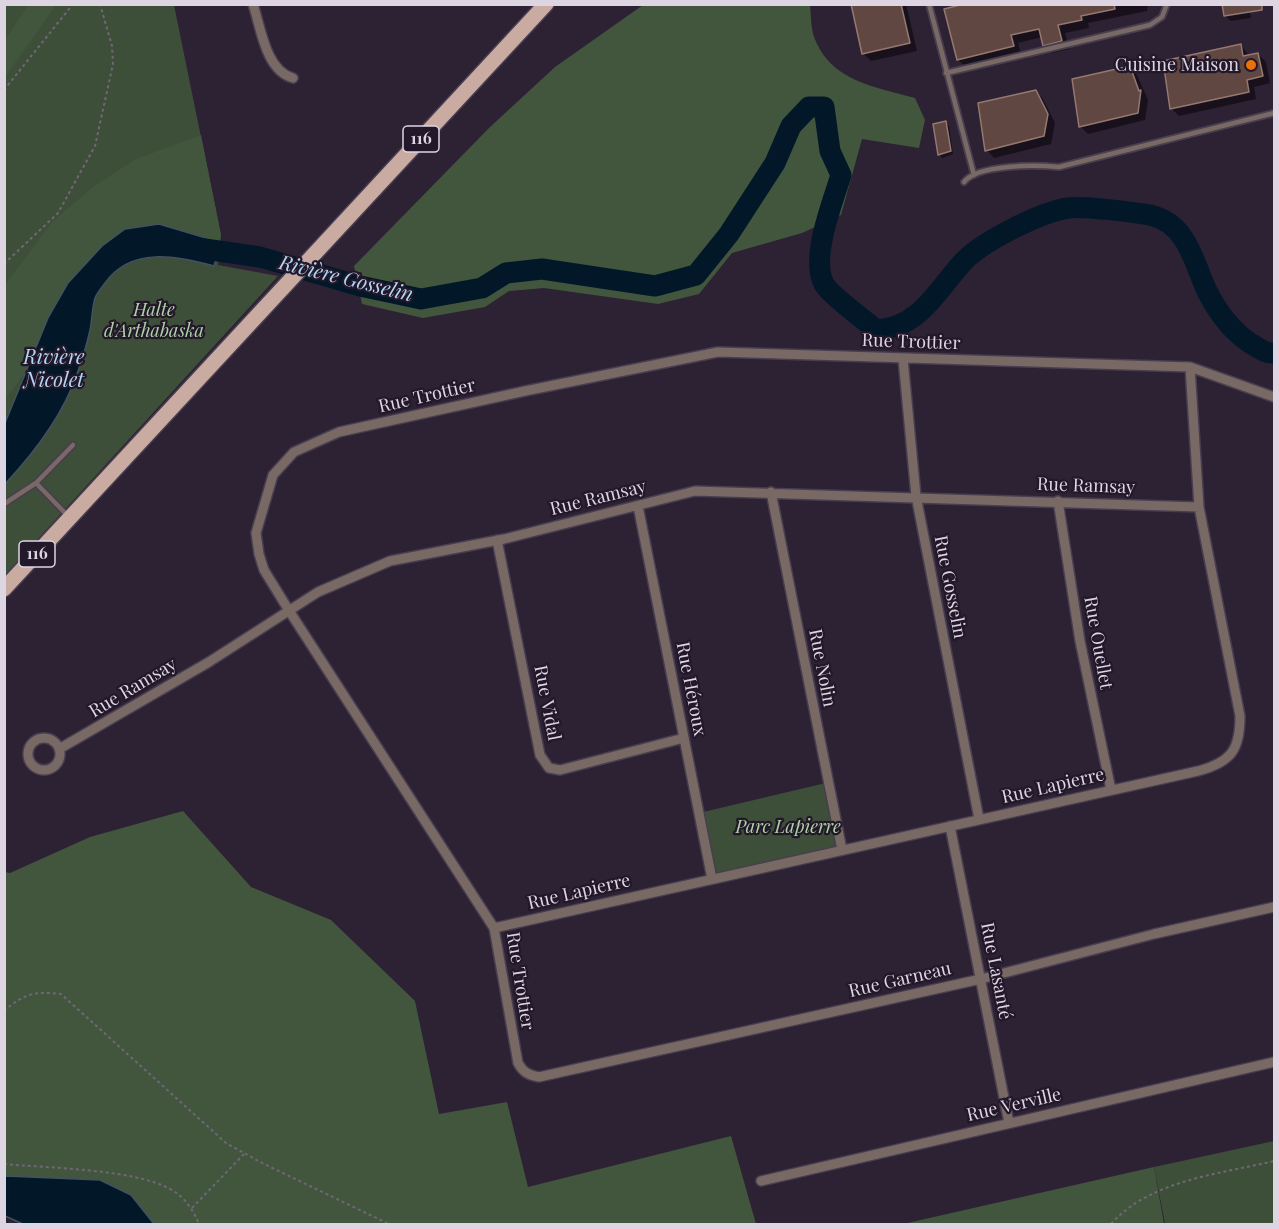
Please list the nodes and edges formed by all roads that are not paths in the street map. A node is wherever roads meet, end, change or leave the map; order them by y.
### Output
1 (253, 4) edge
2 (546, 4) edge
3 (555, 4) edge
4 (929, 4) edge
5 (1167, 4) edge
6 (519, 35) junction
7 (946, 73) junction
8 (293, 78) dead end
9 (1275, 113) edge
10 (974, 175) junction
11 (964, 182) dead end
12 (903, 359) junction
13 (1190, 367) junction
14 (1275, 397) edge
15 (73, 445) dead end
16 (36, 483) junction
17 (771, 492) junction
18 (916, 496) junction
19 (1058, 501) junction
20 (4, 504) edge
21 (638, 506) junction
22 (1198, 507) junction
23 (70, 518) junction
24 (497, 540) junction
25 (4, 590) edge
26 (288, 609) junction
27 (684, 738) junction
28 (59, 749) dead end
29 (1111, 790) junction
30 (979, 819) junction
31 (950, 826) junction
32 (842, 850) junction
33 (712, 879) junction
34 (1275, 907) edge
35 (494, 928) junction
36 (981, 979) junction
37 (1275, 1062) edge
38 (531, 1075) joint
39 (1010, 1123) junction
40 (761, 1181) dead end

1 - 8 street
2 - 6 main road, 116
3 - 6 main road, 116
4 - 7 lane
5 - 7 lane
6 - 23 main road, 116
7 - 10 lane
9 - 10 lane
10 - 11 lane
12 - 13 street, Rue Trottier
12 - 18 street, Rue Gosselin
12 - 26 street, Rue Trottier
13 - 14 street, Rue Trottier
13 - 22 street, Rue Lapierre
15 - 16 lane
16 - 20 lane
16 - 23 lane
17 - 18 street, Rue Ramsay
17 - 21 street, Rue Ramsay
17 - 32 street, Rue Nolin
18 - 19 street, Rue Ramsay
18 - 30 street, Rue Gosselin
19 - 22 street, Rue Ramsay
19 - 29 street, Rue Ouellet
21 - 24 street, Rue Ramsay
21 - 27 street, Rue Héroux
22 - 29 street, Rue Lapierre
23 - 25 main road, 116
24 - 26 street, Rue Ramsay
24 - 27 street, Rue Vidal
26 - 28 street, Rue Ramsay
26 - 35 street, Rue Trottier
27 - 33 street, Rue Héroux
29 - 30 street, Rue Lapierre
30 - 31 street, Rue Lapierre
31 - 32 street, Rue Lapierre
31 - 36 street, Rue Lasanté
32 - 33 street, Rue Lapierre
33 - 35 street, Rue Lapierre
34 - 36 street, Rue Garneau
35 - 38 street, Rue Trottier
36 - 38 street, Rue Garneau
36 - 39 street, Rue Lasanté
37 - 39 street, Rue Verville
39 - 40 street, Rue Verville

